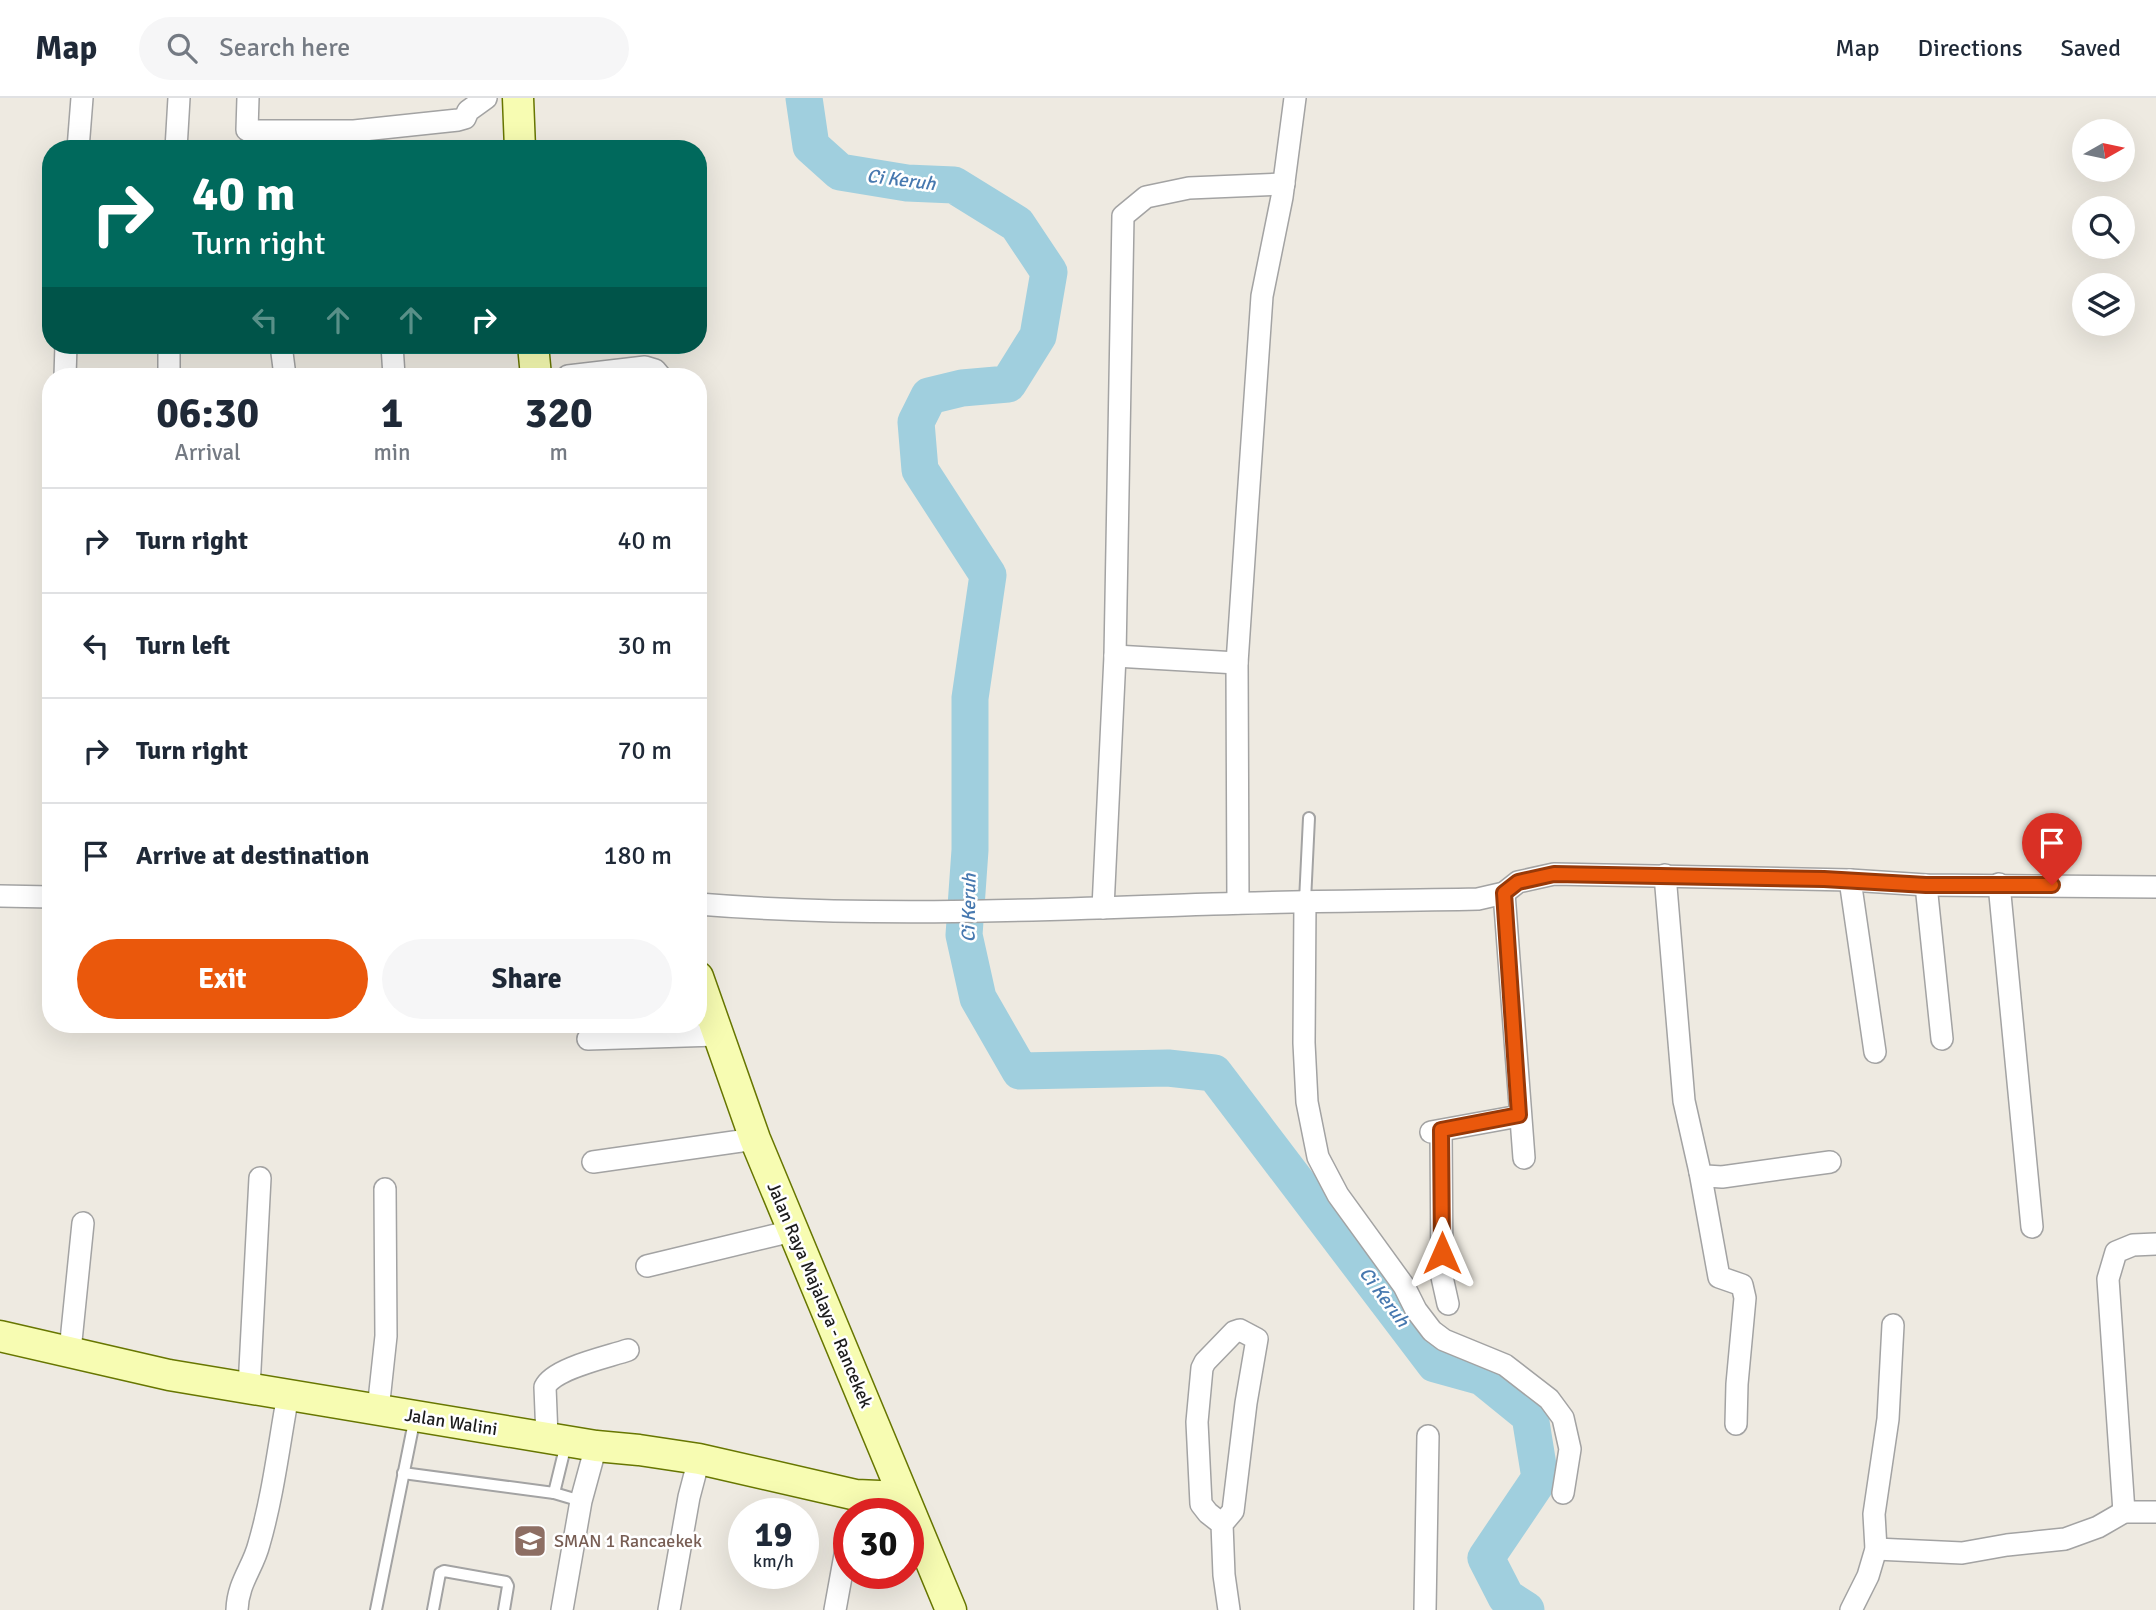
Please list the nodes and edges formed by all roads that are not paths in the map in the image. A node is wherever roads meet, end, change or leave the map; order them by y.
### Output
1 (82, 98) edge
2 (179, 98) edge
3 (248, 98) edge
4 (486, 98) edge
5 (518, 98) edge
6 (1295, 98) edge
7 (79, 140) edge
8 (177, 140) edge
9 (520, 140) edge
10 (1283, 184) junction
11 (1115, 656) junction
12 (1237, 663) junction
13 (1309, 818) dead end
14 (1665, 875) junction
15 (1850, 880) junction
16 (1999, 884) junction
17 (1926, 885) junction
18 (2156, 887) edge
19 (1504, 893) junction
20 (0, 896) edge
21 (42, 897) edge
22 (1306, 901) junction
23 (1238, 903) junction
24 (707, 905) edge
25 (1102, 908) junction
26 (707, 1004) edge
27 (717, 1035) junction
28 (588, 1038) dead end
29 (1942, 1040) dead end
30 (1875, 1052) dead end
31 (1519, 1115) junction
32 (755, 1139) junction
33 (1524, 1158) dead end
34 (593, 1162) dead end
35 (1830, 1162) dead end
36 (1700, 1172) junction
37 (260, 1178) dead end
38 (385, 1189) dead end
39 (83, 1223) dead end
40 (2032, 1227) dead end
41 (792, 1231) junction
42 (2156, 1244) edge
43 (647, 1266) dead end
44 (1442, 1277) junction
45 (1404, 1286) junction
46 (1448, 1304) dead end
47 (1893, 1325) dead end
48 (0, 1336) edge
49 (628, 1350) dead end
50 (70, 1351) junction
51 (249, 1388) junction
52 (288, 1395) junction
53 (378, 1410) junction
54 (415, 1417) junction
55 (1736, 1424) dead end
56 (1428, 1436) dead end
57 (557, 1438) junction
58 (596, 1446) junction
59 (699, 1459) junction
60 (403, 1473) junction
61 (554, 1493) junction
62 (1563, 1493) dead end
63 (903, 1497) junction
64 (897, 1498) edge
65 (833, 1499) edge
66 (581, 1501) junction
67 (2124, 1512) junction
68 (2156, 1512) edge
69 (1222, 1524) junction
70 (1876, 1549) junction
71 (839, 1589) edge
72 (237, 1610) edge
73 (376, 1610) edge
74 (433, 1610) edge
75 (504, 1610) edge
76 (562, 1610) edge
77 (669, 1610) edge
78 (835, 1610) edge
79 (951, 1610) edge
80 (1229, 1610) edge
81 (1425, 1610) edge
82 (1851, 1610) edge

1 - 7 street
2 - 8 street
3 - 4 street
5 - 9 street
6 - 10 street
10 - 11 street
10 - 12 street
11 - 12 street
11 - 25 street
12 - 23 street
13 - 22 lane
14 - 15 street
14 - 19 street
14 - 36 street
15 - 17 street
15 - 30 street
16 - 17 street
16 - 18 street
16 - 40 street
17 - 29 street
19 - 22 street
19 - 31 street
20 - 21 street
22 - 23 street
22 - 45 street
23 - 25 street
24 - 25 street
26 - 27 street, Jalan Raya Majalaya - Rancekek
27 - 28 street
27 - 32 street, Jalan Raya Majalaya - Rancekek
31 - 33 street
31 - 44 street
32 - 34 street
32 - 41 street, Jalan Raya Majalaya - Rancekek
35 - 36 street
36 - 55 street
37 - 51 street
38 - 53 street
39 - 50 street
41 - 43 street
41 - 63 street, Jalan Raya Majalaya - Rancekek
42 - 67 street
44 - 45 street
44 - 46 street
45 - 62 street
47 - 70 street
48 - 50 street, Jalan Walini
49 - 57 street
50 - 51 street, Jalan Walini
51 - 52 street, Jalan Walini
52 - 53 street, Jalan Walini
52 - 72 street
53 - 54 street, Jalan Walini
54 - 57 street, Jalan Walini
54 - 60 lane
56 - 81 street
57 - 58 street, Jalan Walini
57 - 61 lane
58 - 59 street, Jalan Walini
58 - 66 street
59 - 65 street, Jalan Walini
59 - 77 street
60 - 61 lane
60 - 73 lane
61 - 66 lane
63 - 64 street, Jalan Walini
63 - 79 street, Jalan Raya Majalaya - Rancekek
66 - 76 street
67 - 68 street
67 - 70 street
69 - 69 street
69 - 80 street
70 - 82 street
71 - 78 street
74 - 75 lane

